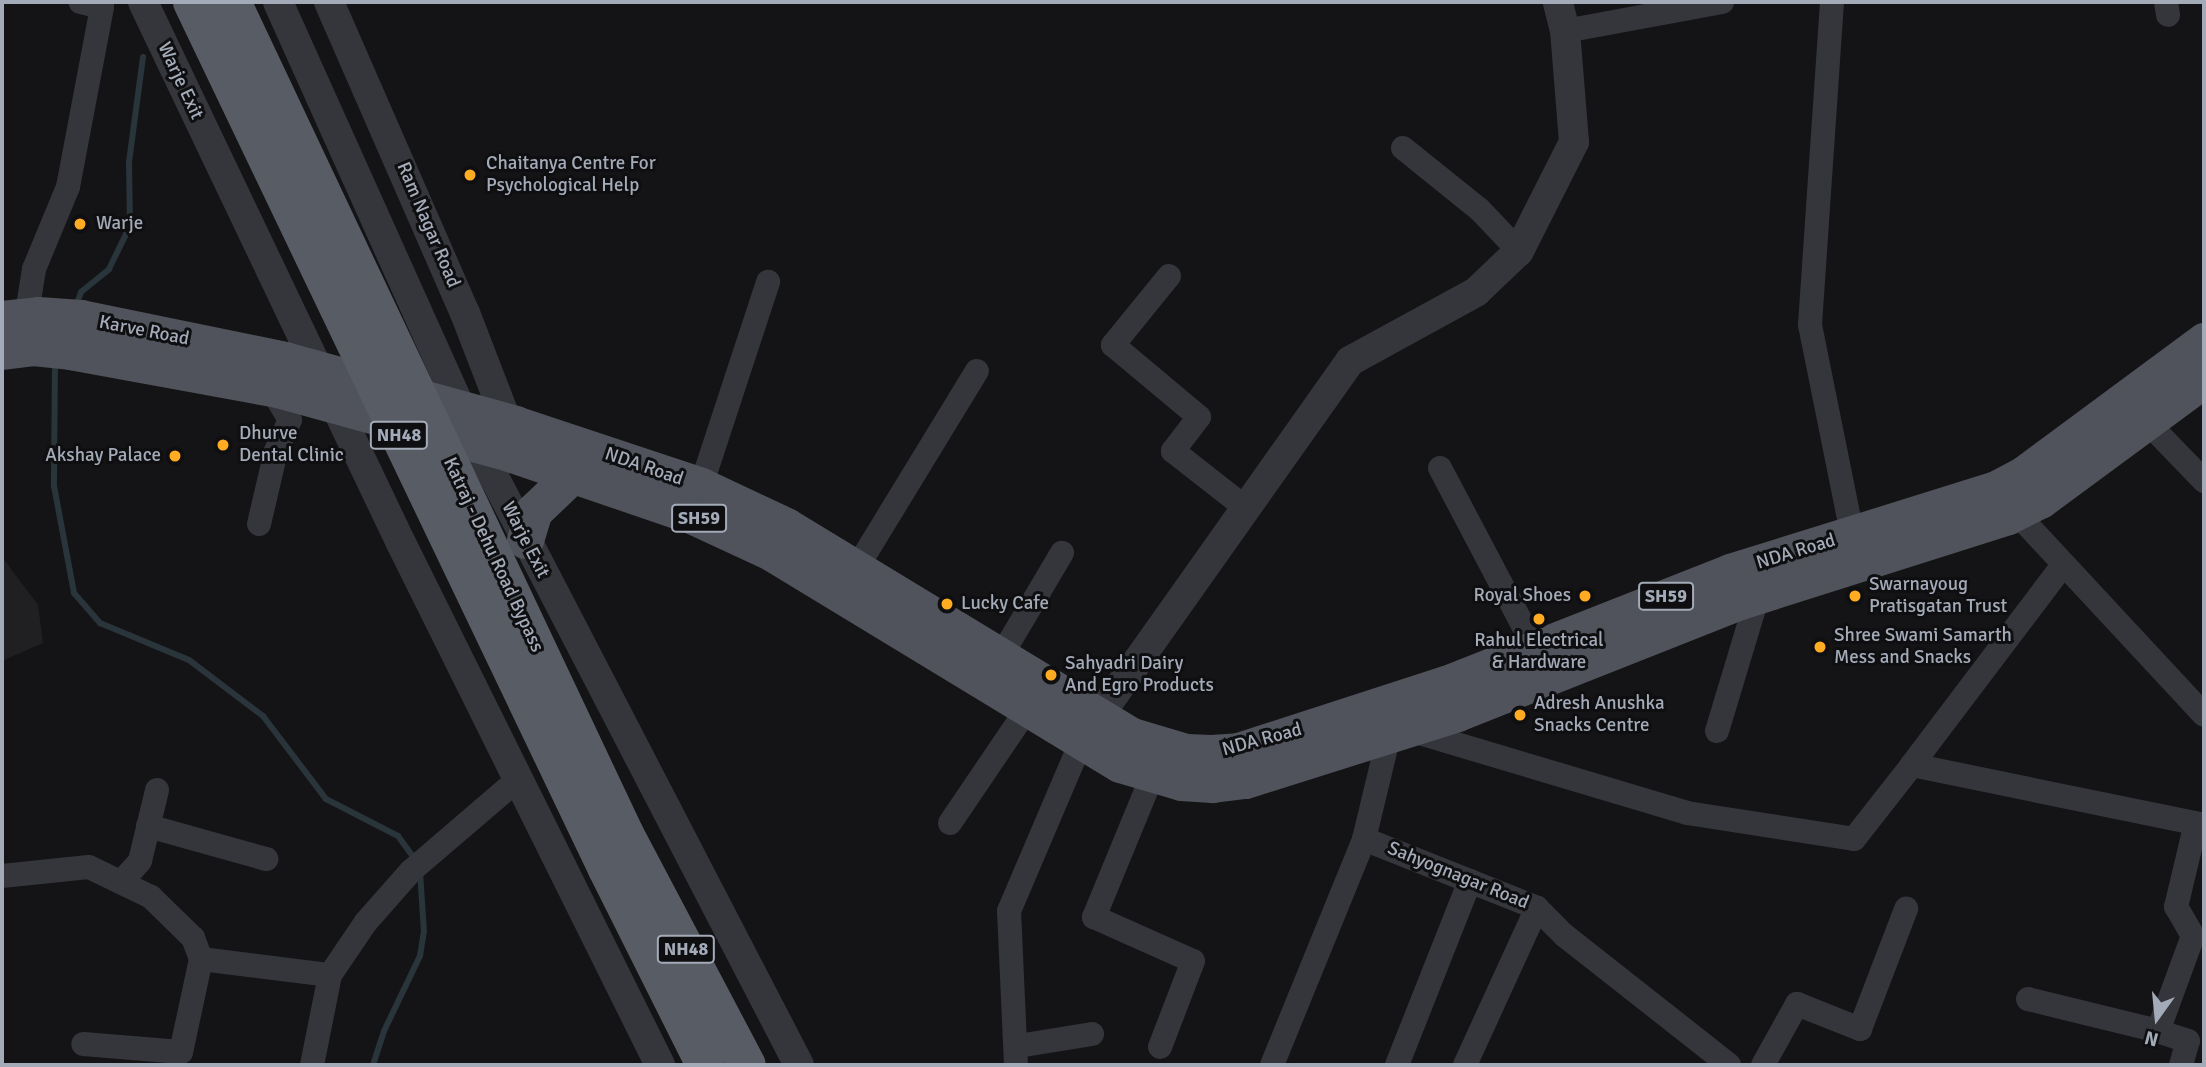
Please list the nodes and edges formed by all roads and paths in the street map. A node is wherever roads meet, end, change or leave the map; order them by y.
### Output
1 (81, 2) edge
2 (143, 2) edge
3 (192, 2) edge
4 (232, 2) edge
5 (278, 2) edge
6 (301, 2) edge
7 (329, 2) edge
8 (1558, 2) edge
9 (1722, 2) edge
10 (1832, 2) edge
11 (1565, 31) junction
12 (1403, 148) dead end
13 (1518, 251) junction
14 (1169, 276) dead end
15 (768, 282) dead end
16 (20, 333) edge
17 (2204, 341) edge
18 (977, 370) dead end
19 (288, 377) junction
20 (2204, 379) edge
21 (336, 405) junction
22 (2148, 423) junction
23 (490, 433) junction
24 (1440, 468) dead end
25 (572, 475) junction
26 (2204, 481) edge
27 (701, 486) junction
28 (2005, 500) junction
29 (1247, 509) junction
30 (259, 524) dead end
31 (1852, 534) junction
32 (525, 540) junction
33 (1062, 553) dead end
34 (2063, 565) junction
35 (856, 569) junction
36 (1758, 595) junction
37 (1535, 648) junction
38 (1001, 656) junction
39 (1028, 708) junction
40 (2204, 715) edge
41 (1393, 723) junction
42 (1091, 728) junction
43 (1717, 730) dead end
44 (1912, 765) junction
45 (1153, 774) junction
46 (517, 780) junction
47 (157, 790) dead end
48 (950, 823) dead end
49 (2200, 824) edge
50 (148, 826) junction
51 (1364, 839) junction
52 (266, 859) dead end
53 (2, 876) edge
54 (123, 880) junction
55 (1470, 881) junction
56 (1537, 908) junction
57 (1906, 909) dead end
58 (201, 959) junction
59 (330, 975) junction
60 (2028, 999) dead end
61 (2158, 1031) junction
62 (1092, 1034) dead end
63 (83, 1044) dead end
64 (1160, 1047) dead end
65 (1017, 1056) edge
66 (312, 1065) edge
67 (660, 1065) edge
68 (705, 1065) edge
69 (747, 1065) edge
70 (799, 1065) edge
71 (1272, 1065) edge
72 (1397, 1065) edge
73 (1465, 1065) edge
74 (1729, 1065) edge
75 (1763, 1065) edge
76 (2181, 1065) edge

1 - 16 street
2 - 19 street, Warje Exit
3 - 68 highway, Katraj - Dehu Road Bypass / NH48, bridge
4 - 69 highway, Katraj - Dehu Road Bypass / NH48, bridge
5 - 23 street, Warje Exit
6 - 23 street, Ram Nagar Road
7 - 23 street, Ram Nagar Road
8 - 11 street
9 - 11 street
10 - 31 street
11 - 13 street
12 - 13 street
13 - 29 street
14 - 29 street
15 - 27 street
16 - 19 main road, Karve Road / SH59
17 - 28 main road, NDA Road / SH59
18 - 35 street
19 - 21 main road, SH59
19 - 23 main road, NDA Road / SH59
19 - 30 street
20 - 22 main road, NDA Road / SH59
21 - 23 main road, NDA Road / SH59
21 - 46 street
22 - 26 street
22 - 28 main road, NDA Road / SH59
23 - 25 main road, NDA Road / SH59
23 - 27 main road, NDA Road / SH59
23 - 32 street, Warje Exit
24 - 37 street
25 - 32 main road
25 - 39 main road, NDA Road / SH59
27 - 35 main road, NDA Road / SH59
28 - 31 main road, NDA Road / SH59
28 - 34 street
28 - 36 main road, NDA Road / SH59
29 - 42 street
31 - 37 main road, NDA Road / SH59
32 - 70 street, Warje Exit
33 - 38 street
34 - 40 street
34 - 44 street
35 - 38 main road, NDA Road / SH59
36 - 41 main road, NDA Road / SH59
36 - 43 street
37 - 41 main road, NDA Road / SH59
38 - 42 main road, NDA Road / SH59
39 - 42 main road, SH59
39 - 48 street
41 - 42 main road, NDA Road / SH59
41 - 44 street
41 - 45 main road, NDA Road / SH59
41 - 51 street, Sahyognagar Road
42 - 45 main road, NDA Road / SH59
42 - 65 street
44 - 49 street
45 - 64 street
46 - 59 street
46 - 67 street
47 - 50 street
49 - 61 street
50 - 52 street
50 - 54 street
51 - 55 street, Sahyognagar Road
51 - 71 street
53 - 54 street
54 - 58 street
55 - 56 street, Sahyognagar Road
55 - 72 street
56 - 73 street
56 - 74 street, Sahyognagar Road
57 - 75 street
58 - 59 street
58 - 63 street
59 - 66 street
60 - 61 street
61 - 76 street
62 - 65 street

